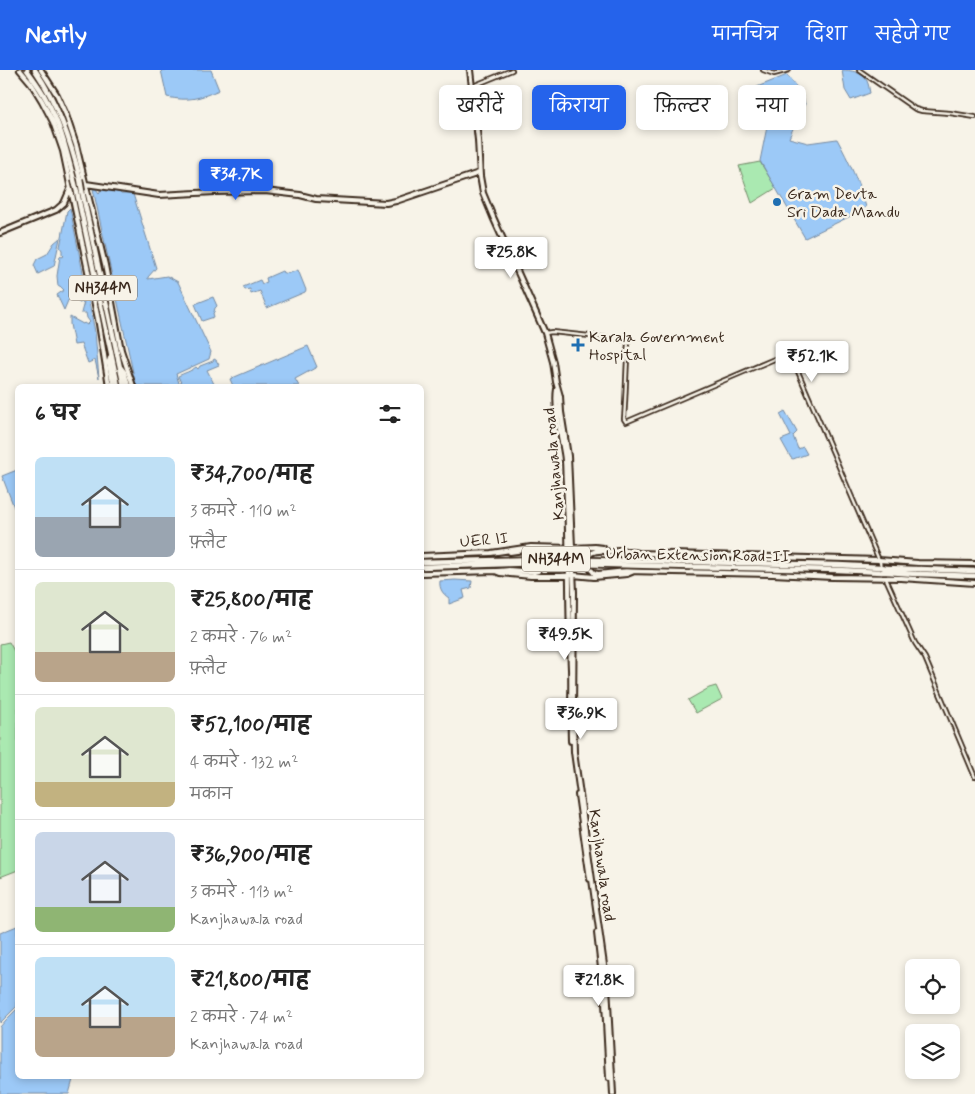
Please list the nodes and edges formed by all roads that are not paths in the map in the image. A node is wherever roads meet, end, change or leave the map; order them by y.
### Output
1 (20, 70) edge
2 (27, 70) edge
3 (34, 70) edge
4 (41, 70) edge
5 (469, 70) edge
6 (512, 70) edge
7 (763, 70) edge
8 (790, 70) edge
9 (859, 70) edge
10 (473, 85) edge
11 (475, 85) edge
12 (975, 117) edge
13 (477, 130) edge
14 (479, 171) junction
15 (86, 184) junction
16 (71, 188) junction
17 (0, 233) edge
18 (545, 333) junction
19 (112, 354) junction
20 (119, 365) junction
21 (109, 384) edge
22 (114, 384) edge
23 (118, 384) edge
24 (124, 384) edge
25 (127, 384) edge
26 (132, 384) edge
27 (570, 548) junction
28 (491, 553) junction
29 (638, 553) junction
30 (424, 556) edge
31 (879, 560) junction
32 (424, 562) edge
33 (918, 563) junction
34 (691, 564) junction
35 (975, 564) edge
36 (424, 567) edge
37 (495, 571) junction
38 (885, 571) junction
39 (975, 571) edge
40 (634, 572) junction
41 (918, 572) junction
42 (424, 573) edge
43 (571, 575) junction
44 (975, 576) edge
45 (918, 580) junction
46 (975, 582) edge
47 (975, 777) edge
48 (612, 1094) edge

1 - 16 main road
2 - 19 highway, NH344M, bridge
3 - 20 highway, NH344M, bridge
4 - 15 main road
5 - 10 main road
5 - 14 main road
6 - 11 street
7 - 8 street
9 - 12 street
13 - 14 main road
14 - 15 main road
14 - 18 main road, Kanjhawala road
15 - 16 main road
15 - 26 main road
16 - 17 main road
16 - 21 main road
18 - 27 main road, Kanjhawala road
18 - 31 street
19 - 22 highway
19 - 23 highway, NH344M
20 - 24 highway, NH344M
20 - 25 highway
27 - 28 main road, UER II
27 - 29 main road, UER II
27 - 43 main road, Kanjhawala road
28 - 30 main road, UER II
28 - 37 main road
29 - 31 main road
29 - 40 main road
31 - 33 main road
31 - 38 street
32 - 34 highway, Urban Extension Road-II / NH344M, bridge
33 - 35 main road
33 - 45 main road
34 - 36 highway, Urban Extension Road-II / NH344M, bridge
34 - 38 highway, Urban Extension Road-II / NH344M
37 - 42 main road, UER II
37 - 43 main road, UER II
38 - 40 main road
38 - 41 highway, Urban Extension Road-II / NH344M
38 - 45 main road
38 - 47 street
39 - 41 highway, Urban Extension Road-II / NH344M
40 - 43 main road, UER II
41 - 44 highway, Urban Extension Road-II / NH344M
43 - 48 main road, Kanjhawala road
45 - 46 main road

